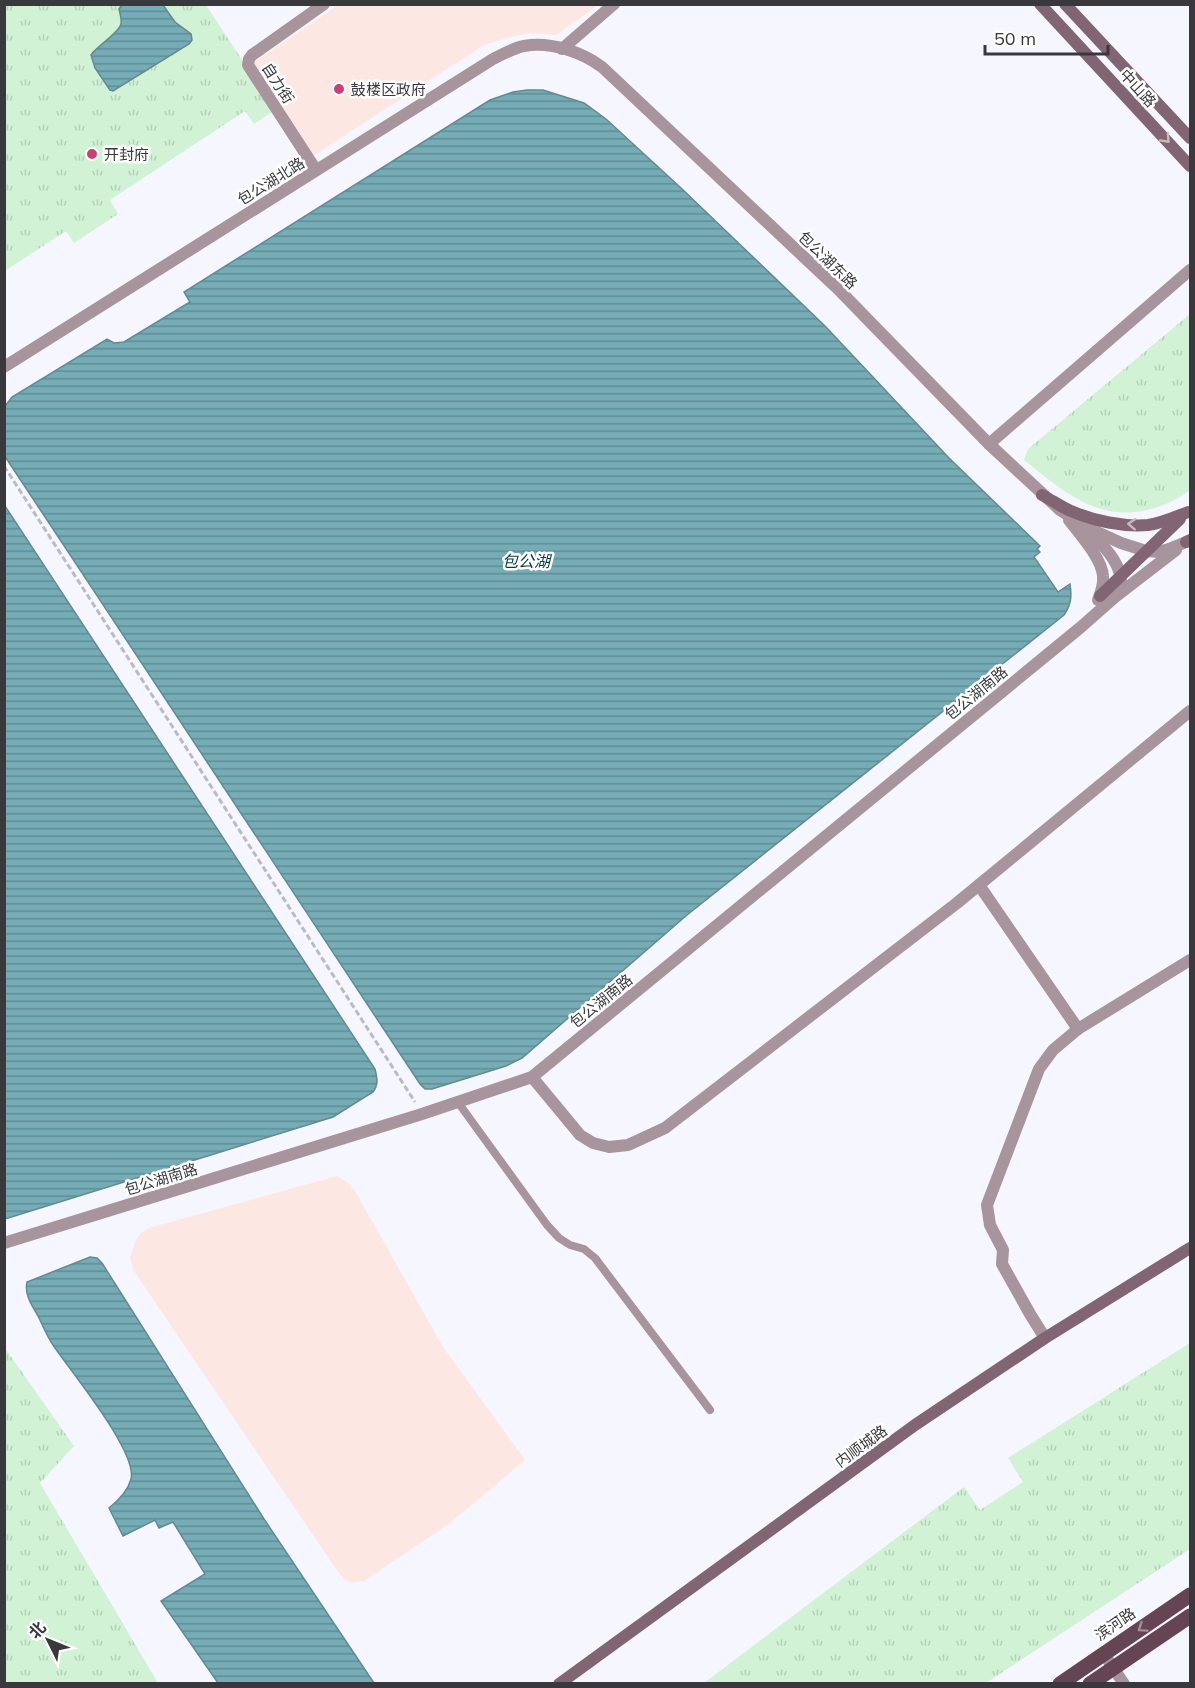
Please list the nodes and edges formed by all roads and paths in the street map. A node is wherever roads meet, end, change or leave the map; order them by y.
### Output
1 (324, 4) edge
2 (614, 4) edge
3 (1040, 4) edge
4 (1065, 4) edge
5 (562, 49) junction
6 (1191, 138) edge
7 (1191, 166) edge
8 (316, 170) junction
9 (1191, 270) edge
10 (4, 367) edge
11 (989, 444) junction
12 (4, 466) edge
13 (1065, 510) junction
14 (1189, 511) edge
15 (1086, 527) junction
16 (1188, 541) edge
17 (1146, 551) junction
18 (1120, 575) junction
19 (1100, 596) junction
20 (1115, 597) junction
21 (1081, 627) junction
22 (1191, 711) edge
23 (979, 885) junction
24 (1191, 960) edge
25 (1078, 1029) junction
26 (532, 1077) junction
27 (458, 1101) junction
28 (422, 1113) junction
29 (4, 1243) edge
30 (1191, 1248) edge
31 (1046, 1338) junction
32 (710, 1410) dead end
33 (1191, 1595) edge
34 (1191, 1616) edge
35 (1104, 1654) junction
36 (1113, 1668) junction
37 (559, 1683) edge
38 (1060, 1683) edge
39 (1090, 1683) edge
40 (1124, 1683) edge

1 - 8 street, 自力街
2 - 5 street
3 -> 7 street, 中山路
4 - 6 street, 中山路
5 - 8 street, 包公湖北路
5 - 11 street, 包公湖东路
8 - 10 street, 包公湖北路
9 - 11 street
11 - 13 street, 包公湖东路
12 - 28 path
14 -> 13 street
13 - 15 street
13 - 19 street
14 - 17 street
15 - 17 street
15 - 18 street
16 - 17 street
16 - 20 street, 包公湖南路
17 - 18 street
18 - 19 street
18 - 20 street
19 - 21 street
20 - 21 street, 包公湖南路
21 - 26 street, 包公湖南路
22 - 23 street
23 - 25 street
23 - 26 street
24 - 25 street
25 - 31 street
26 - 27 street, 包公湖南路
27 - 28 street, 包公湖南路
27 - 32 lane
28 - 29 street, 包公湖南路
30 - 31 street, 内顺城路
31 - 37 street, 内顺城路
33 -> 35 main road, 滨河路
34 - 36 main road
35 - 36 street
35 - 38 main road, 滨河路
36 - 39 main road
36 - 40 street

